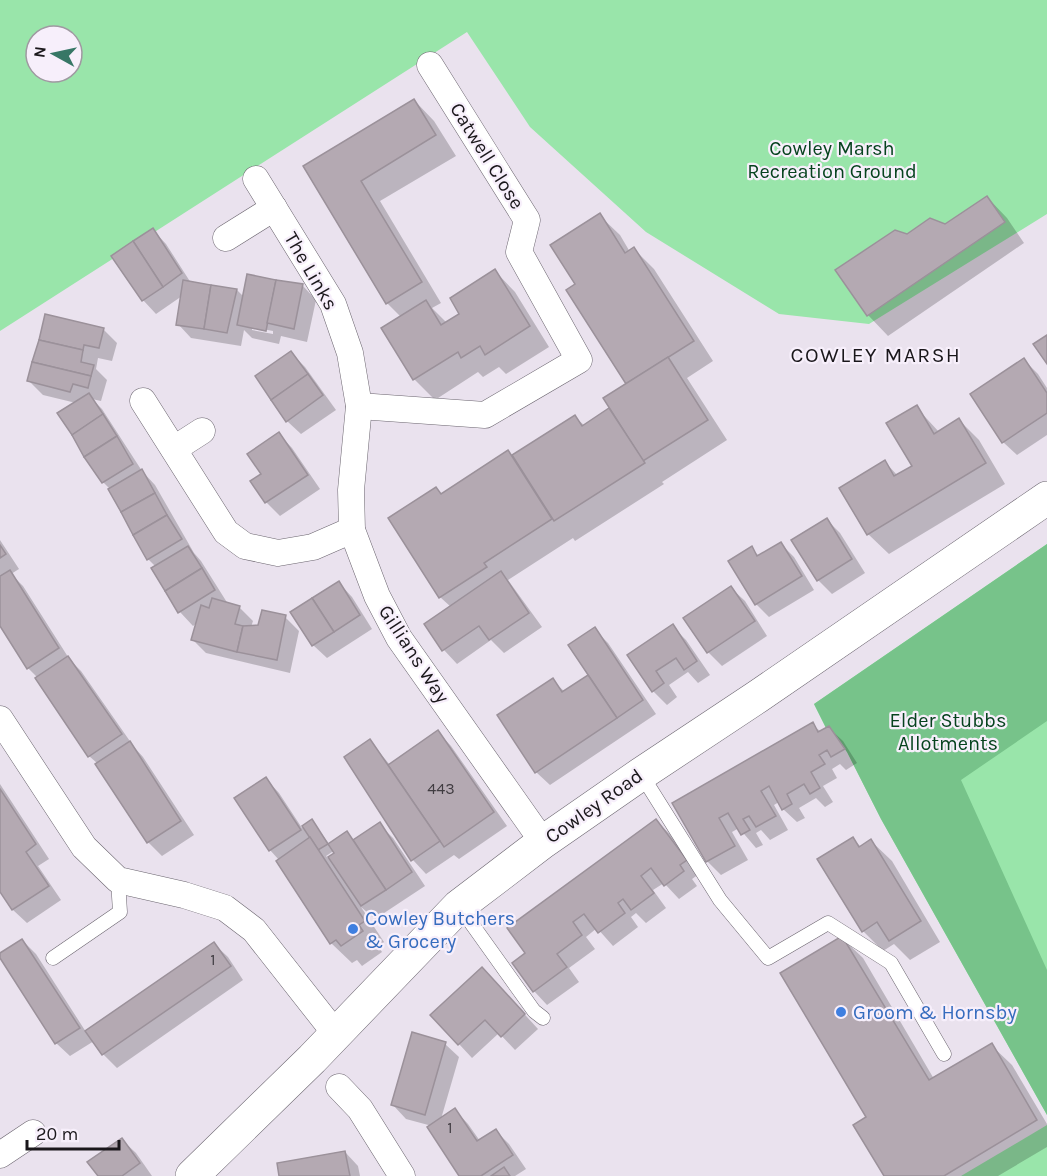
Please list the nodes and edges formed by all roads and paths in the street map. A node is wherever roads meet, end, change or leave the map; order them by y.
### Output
1 (430, 64) dead end
2 (256, 179) dead end
3 (274, 208) junction
4 (226, 238) dead end
5 (143, 401) dead end
6 (359, 406) junction
7 (202, 431) dead end
8 (174, 449) junction
9 (1047, 498) edge
10 (352, 530) junction
11 (0, 719) edge
12 (641, 774) junction
13 (543, 842) junction
14 (118, 880) junction
15 (459, 906) junction
16 (53, 958) dead end
17 (543, 1018) dead end
18 (335, 1033) junction
19 (944, 1054) dead end
20 (339, 1087) dead end
21 (33, 1133) dead end
22 (0, 1155) edge
23 (192, 1176) edge
24 (402, 1176) edge

1 - 6 street, Catwell Close
2 - 3 street, The Links
3 - 4 street
3 - 6 street, The Links
5 - 8 street
6 - 10 street, Gillians Way
7 - 8 street
8 - 10 street
9 - 12 main road, Cowley Road
10 - 13 street, Gillians Way
11 - 14 street
12 - 13 main road, Cowley Road
12 - 19 lane
13 - 15 main road, Cowley Road
14 - 16 lane
14 - 18 street
15 - 17 lane
15 - 18 main road, Cowley Road
18 - 23 main road, Cowley Road
20 - 24 street
21 - 22 street

